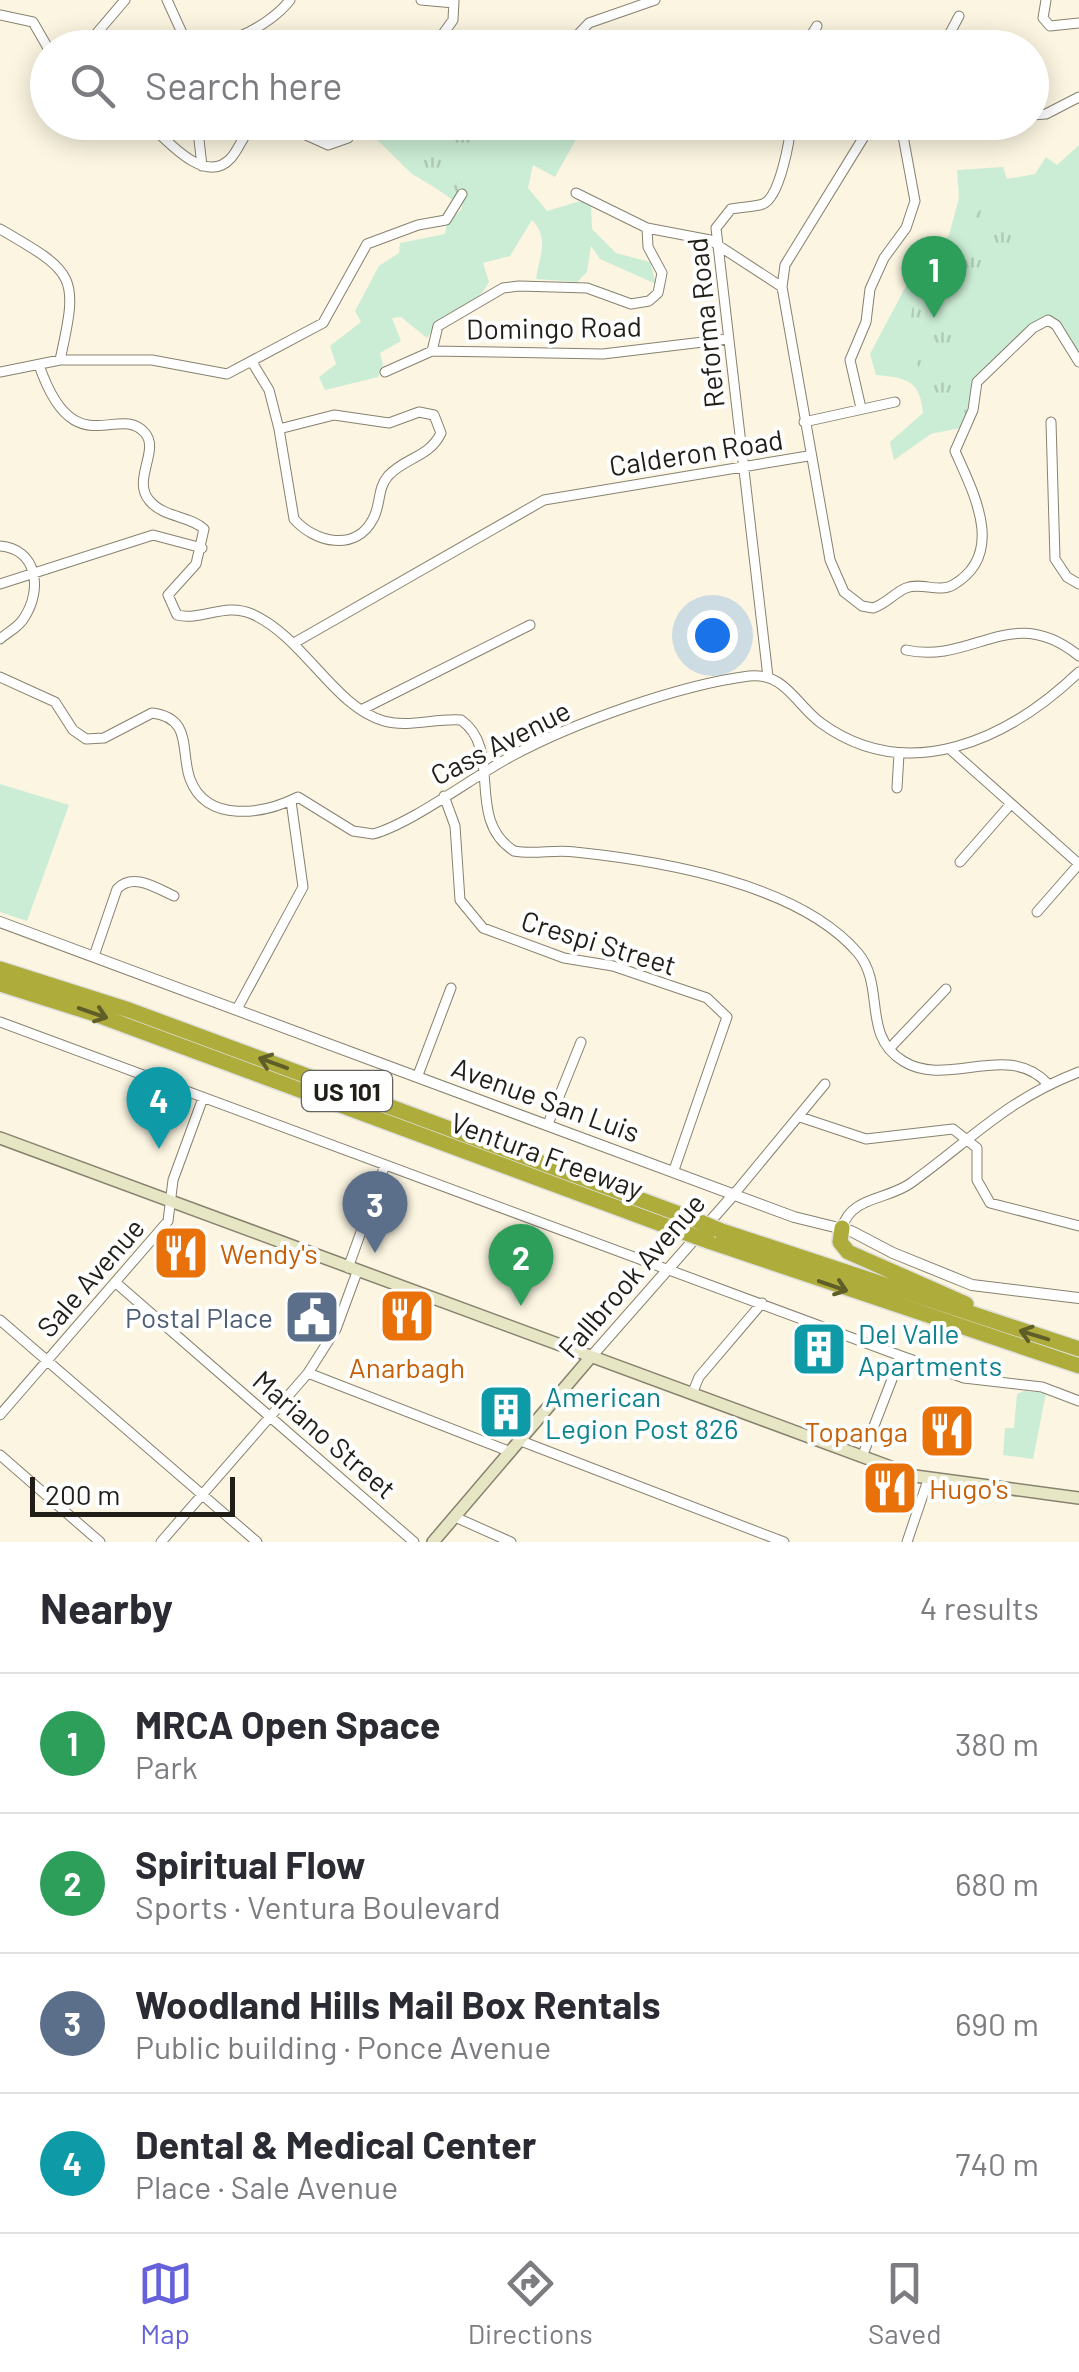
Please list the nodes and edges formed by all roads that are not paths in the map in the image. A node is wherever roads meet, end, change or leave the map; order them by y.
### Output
1 (125, 0) edge
2 (167, 0) edge
3 (290, 0) edge
4 (421, 0) edge
5 (655, 0) edge
6 (1046, 0) edge
7 (454, 2) edge
8 (0, 16) edge
9 (959, 16) dead end
10 (1079, 23) edge
11 (817, 26) dead end
12 (38, 30) edge
13 (99, 30) edge
14 (180, 30) edge
15 (252, 30) edge
16 (446, 30) edge
17 (583, 30) edge
18 (814, 30) edge
19 (952, 30) edge
20 (1079, 97) edge
21 (1049, 112) edge
22 (169, 140) edge
23 (199, 140) edge
24 (241, 140) edge
25 (317, 140) edge
26 (342, 140) edge
27 (790, 140) edge
28 (863, 140) edge
29 (904, 140) edge
30 (202, 166) junction
31 (576, 192) dead end
32 (462, 194) dead end
33 (647, 228) junction
34 (0, 229) edge
35 (717, 245) junction
36 (782, 287) junction
37 (728, 339) junction
38 (432, 351) junction
39 (60, 360) junction
40 (252, 362) junction
41 (1079, 362) edge
42 (39, 364) junction
43 (0, 372) edge
44 (385, 372) dead end
45 (895, 402) dead end
46 (861, 408) junction
47 (804, 422) junction
48 (1052, 422) dead end
49 (280, 429) junction
50 (808, 456) junction
51 (743, 466) junction
52 (0, 546) edge
53 (202, 548) junction
54 (34, 574) junction
55 (0, 584) edge
56 (1079, 584) edge
57 (530, 625) dead end
58 (0, 639) edge
59 (294, 643) junction
60 (906, 650) dead end
61 (1079, 656) edge
62 (1079, 672) edge
63 (768, 676) junction
64 (0, 677) edge
65 (361, 710) junction
66 (952, 751) junction
67 (899, 754) junction
68 (483, 773) junction
69 (897, 788) dead end
70 (444, 796) junction
71 (290, 801) junction
72 (1009, 806) junction
73 (960, 862) dead end
74 (1079, 864) edge
75 (174, 896) dead end
76 (1037, 912) dead end
77 (0, 922) edge
78 (94, 956) junction
79 (0, 969) edge
80 (0, 984) edge
81 (450, 988) dead end
82 (946, 990) dead end
83 (237, 1009) junction
84 (0, 1022) edge
85 (581, 1042) dead end
86 (889, 1049) junction
87 (1079, 1072) edge
88 (418, 1076) junction
89 (825, 1084) dead end
90 (1048, 1084) junction
91 (203, 1098) junction
92 (800, 1118) junction
93 (548, 1124) junction
94 (968, 1137) junction
95 (0, 1138) edge
96 (385, 1165) junction
97 (674, 1170) junction
98 (735, 1192) junction
99 (171, 1202) junction
100 (1079, 1226) edge
101 (842, 1228) junction
102 (714, 1236) junction
103 (667, 1269) junction
104 (352, 1270) junction
105 (115, 1282) junction
106 (1079, 1298) edge
107 (762, 1304) junction
108 (0, 1320) edge
109 (989, 1321) junction
110 (1079, 1349) edge
111 (900, 1356) junction
112 (590, 1358) junction
113 (47, 1360) junction
114 (1079, 1366) edge
115 (308, 1373) junction
116 (692, 1394) junction
117 (1079, 1401) edge
118 (0, 1415) edge
119 (270, 1416) junction
120 (521, 1441) junction
121 (511, 1452) junction
122 (0, 1455) edge
123 (862, 1457) junction
124 (928, 1480) junction
125 (202, 1494) junction
126 (1079, 1498) edge
127 (455, 1516) junction
128 (100, 1542) edge
129 (161, 1542) edge
130 (258, 1542) edge
131 (414, 1542) edge
132 (433, 1542) edge
133 (512, 1542) edge
134 (784, 1542) edge
135 (907, 1542) edge

1 - 13 street
2 - 14 street
3 - 15 street
4 - 7 street
5 - 17 street
6 - 10 street
7 - 16 street
8 - 12 street
9 - 19 street
11 - 18 street
20 - 21 street
22 - 30 street
23 - 30 street
24 - 30 street
25 - 26 street
27 - 35 street, Reforma Road
28 - 36 street
29 - 46 street
31 - 33 street
32 - 40 street
33 - 35 street
33 - 38 street
34 - 39 street
35 - 36 street
35 - 37 street, Reforma Road
36 - 47 street
37 - 38 street, Domingo Road
37 - 51 street, Reforma Road
38 - 44 street, Domingo Road
39 - 40 street
39 - 42 street
40 - 49 street
41 - 50 street, Calderon Road
42 - 43 street
42 - 53 street
45 - 46 street
46 - 47 street
47 - 50 street
48 - 56 street
49 - 49 street
50 - 51 street, Calderon Road
51 - 59 street, Calderon Road
51 - 63 street, Reforma Road
52 - 54 street
53 - 54 street
53 - 59 street
54 - 55 street
54 - 58 street
57 - 65 street
59 - 65 street
60 - 61 street
62 - 66 street
63 - 67 street
63 - 68 street, Cass Avenue
64 - 71 street
65 - 68 street
66 - 67 street
66 - 72 street
67 - 69 street
68 - 70 street, Cass Avenue
68 - 86 street
70 - 71 street, Cass Avenue
70 - 97 street, Crespi Street
71 - 83 street
72 - 73 street
72 - 74 street
74 - 76 street
75 - 78 street
77 - 78 street, Avenue San Luis
78 - 83 street, Avenue San Luis
102 -> 79 highway, Ventura Freeway / US 101, bridge
80 -> 102 highway, Ventura Freeway / US 101, bridge
81 - 88 street
82 - 86 street
83 - 88 street, Avenue San Luis
84 - 91 street
85 - 93 street
86 - 90 street
87 - 90 street
88 - 93 street, Avenue San Luis
89 - 92 street, Fallbrook Avenue
90 - 94 street
91 - 96 street
91 - 99 street, Sale Avenue
92 - 94 street
92 - 98 street, Fallbrook Avenue
93 - 97 street, Avenue San Luis
94 - 100 street
94 - 101 street
95 - 99 main road
96 - 103 street
96 - 104 street
97 - 98 street, Avenue San Luis
98 - 101 street, Avenue San Luis
98 - 103 street, Fallbrook Avenue
99 - 104 main road
99 - 105 street, Sale Avenue
101 - 106 street, Avenue San Luis
101 - 109 highway
102 - 109 highway, Ventura Freeway / US 101
102 -> 114 highway, Ventura Freeway / US 101
103 - 107 street
103 - 112 street, Fallbrook Avenue
104 - 112 main road
104 - 115 street
105 - 113 street, Sale Avenue
105 - 119 street, Mariano Street
107 - 111 street
107 - 116 street
108 - 113 street
110 -> 109 highway, Ventura Freeway / US 101
111 - 117 street
111 - 123 street
112 - 116 main road
112 - 120 main road, Fallbrook Avenue
113 - 118 street, Sale Avenue
113 - 125 street
115 - 119 street
115 - 121 street
116 - 123 main road
119 - 125 street
119 - 131 street, Mariano Street
120 - 121 main road, Fallbrook Avenue
120 - 134 street
121 - 127 main road, Fallbrook Avenue
122 - 128 street
123 - 124 main road
124 - 126 main road
124 - 135 street
125 - 129 street
125 - 130 street
127 - 132 main road, Fallbrook Avenue
127 - 133 street

